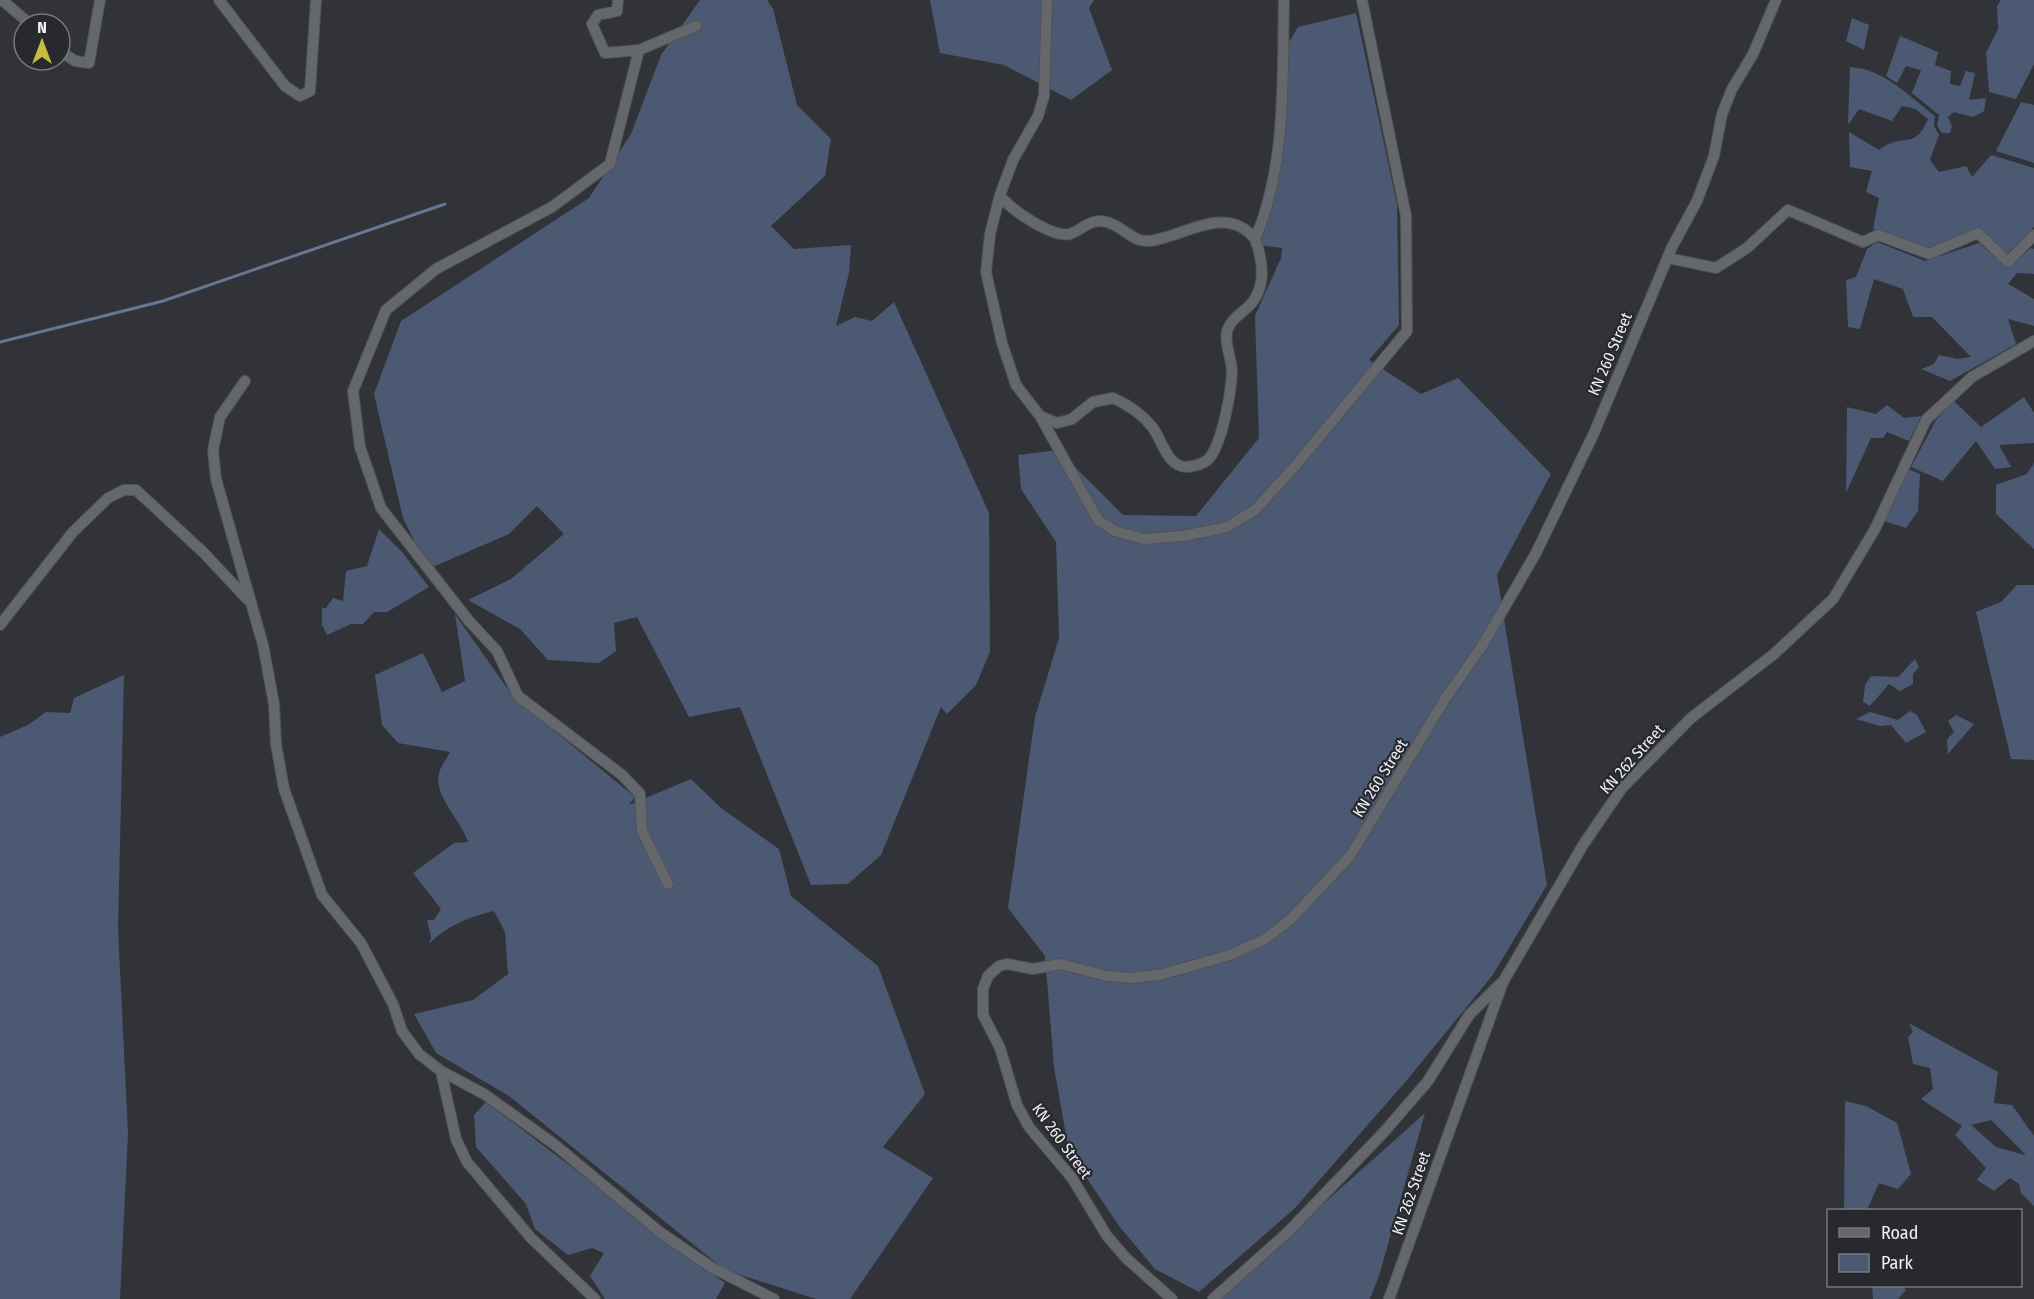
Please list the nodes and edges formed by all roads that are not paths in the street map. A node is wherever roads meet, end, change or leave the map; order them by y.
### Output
1 (2, 0) edge
2 (100, 0) edge
3 (219, 0) edge
4 (316, 0) edge
5 (618, 0) edge
6 (1047, 0) edge
7 (1284, 0) edge
8 (1362, 0) edge
9 (1776, 0) edge
10 (16, 12) edge
11 (696, 26) dead end
12 (639, 50) junction
13 (72, 59) edge
14 (1000, 195) junction
15 (2034, 236) edge
16 (1255, 239) junction
17 (1668, 258) junction
18 (2034, 341) edge
19 (245, 381) dead end
20 (1040, 416) junction
21 (250, 603) junction
22 (0, 625) edge
23 (668, 884) dead end
24 (1503, 982) junction
25 (441, 1071) junction
26 (595, 1299) edge
27 (774, 1299) edge
28 (1172, 1299) edge
29 (1213, 1299) edge
30 (1389, 1299) edge

1 - 10 street
2 - 13 street
3 - 4 street
5 - 12 street
6 - 14 street
7 - 16 street
8 - 20 street
9 - 17 street, KN 260 Street
11 - 12 street
12 - 23 street
14 - 16 street
14 - 20 street
15 - 17 street
16 - 20 street
17 - 28 street, KN 260 Street
18 - 24 street, KN 262 Street
19 - 21 street
21 - 22 street
21 - 25 street
24 - 29 street
24 - 30 street, KN 262 Street
25 - 26 street
25 - 27 street

